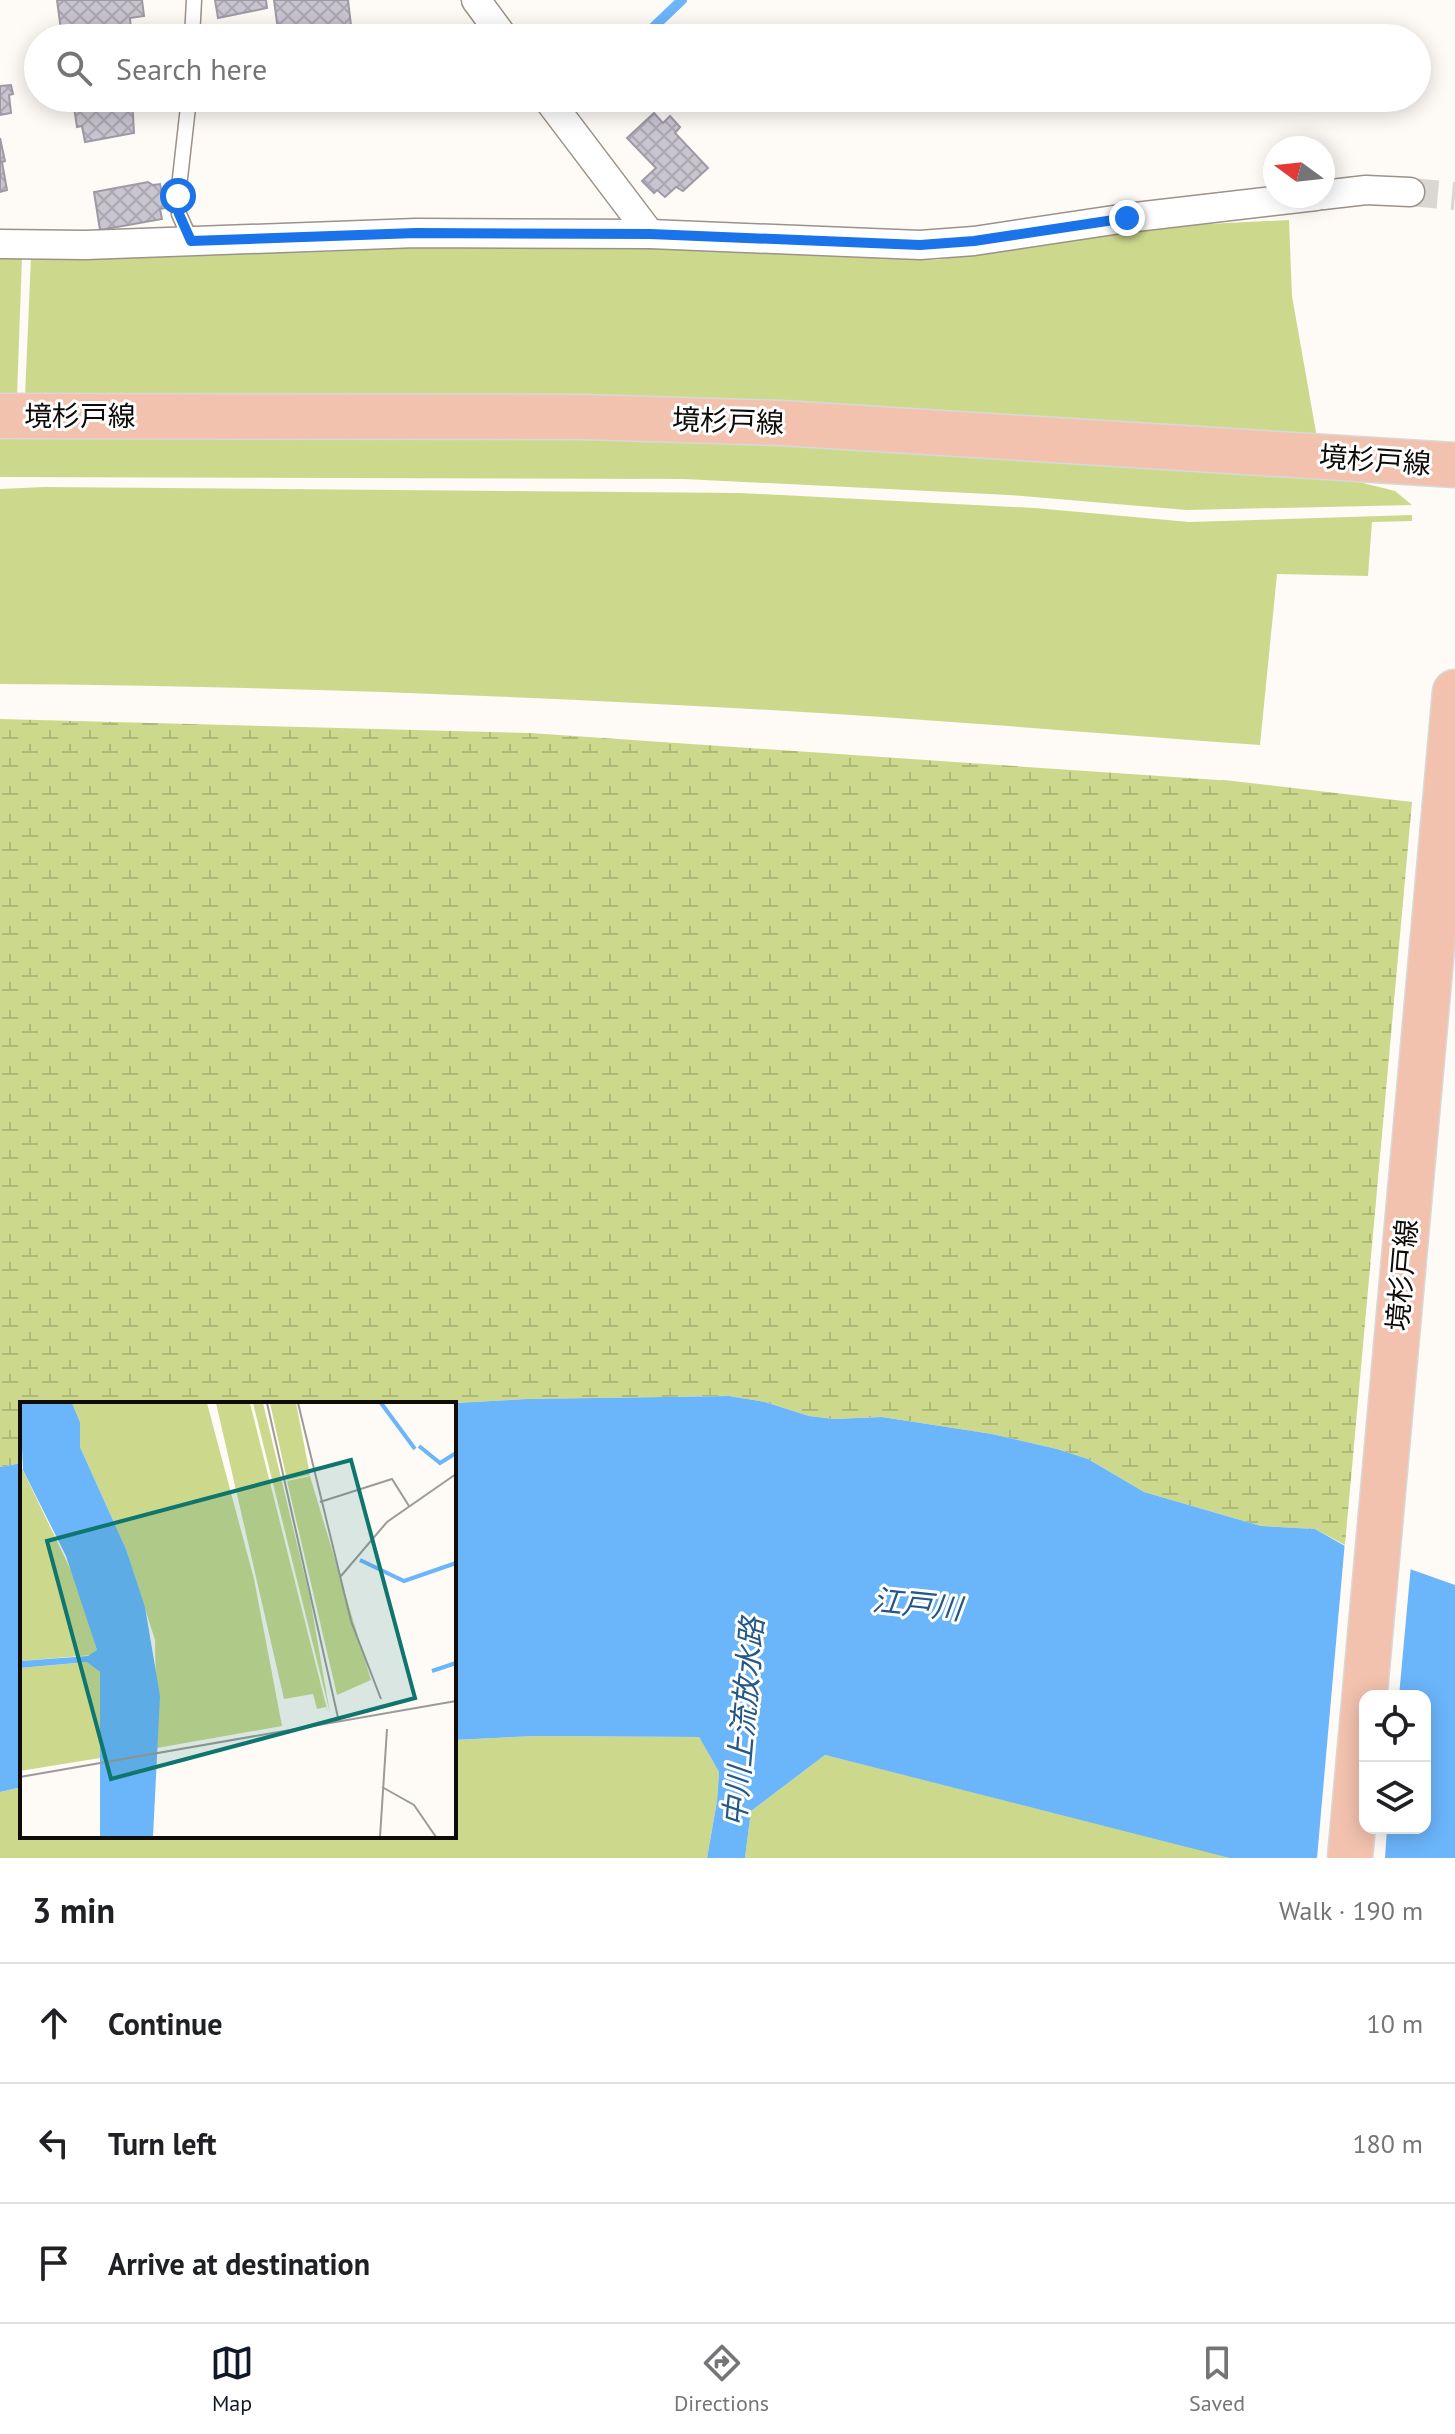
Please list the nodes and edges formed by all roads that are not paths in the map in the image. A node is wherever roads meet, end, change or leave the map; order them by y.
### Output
1 (194, 0) edge
2 (476, 0) edge
3 (193, 24) edge
4 (494, 24) edge
5 (187, 112) edge
6 (558, 112) edge
7 (1410, 192) tunnel mouth
8 (1335, 194) edge
9 (1263, 202) edge
10 (650, 234) junction
11 (191, 241) junction
12 (0, 244) edge
13 (0, 416) edge
14 (1455, 465) edge
15 (1455, 692) edge
16 (1350, 1858) edge

1 - 3 lane
2 - 4 street
5 - 11 lane
6 - 10 street
7 - 8 street
9 - 10 street
10 - 11 street
11 - 12 street
13 - 14 main road, 境杉戸線
15 - 16 main road, 境杉戸線

